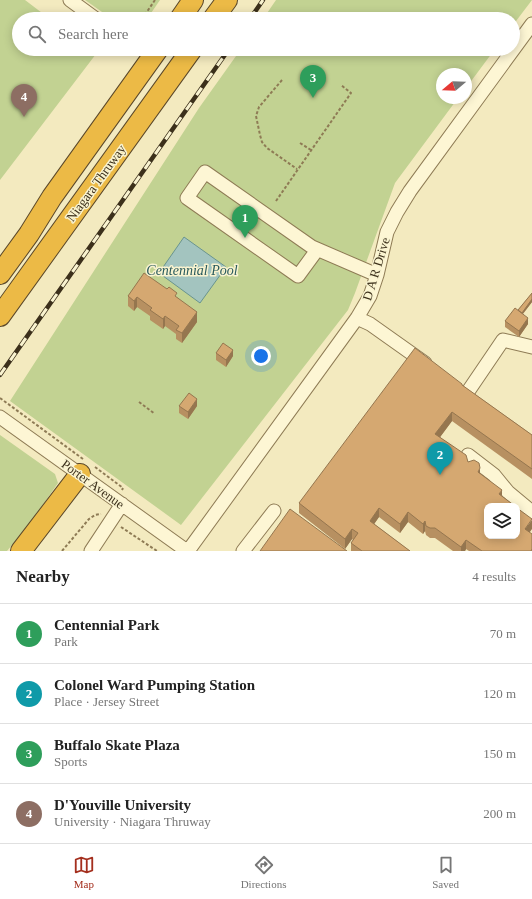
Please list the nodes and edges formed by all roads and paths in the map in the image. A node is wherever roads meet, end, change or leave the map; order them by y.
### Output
1 (70, 0) edge
2 (156, 0) edge
3 (193, 0) edge
4 (227, 0) edge
5 (86, 12) edge
6 (147, 12) edge
7 (185, 12) edge
8 (218, 12) edge
9 (532, 24) edge
10 (520, 41) edge
11 (153, 56) edge
12 (187, 56) edge
13 (509, 56) edge
14 (282, 80) dead end
15 (341, 85) dead end
16 (300, 143) dead end
17 (310, 150) junction
18 (297, 169) junction
19 (52, 197) junction
20 (276, 201) dead end
21 (316, 250) junction
22 (0, 252) edge
23 (0, 274) edge
24 (377, 275) junction
25 (0, 316) edge
26 (357, 318) junction
27 (532, 347) edge
28 (436, 370) edge
29 (455, 384) edge
30 (467, 393) junction
31 (0, 398) edge
32 (139, 402) dead end
33 (480, 402) edge
34 (156, 414) dead end
35 (0, 417) edge
36 (468, 454) dead end
37 (88, 468) junction
38 (122, 490) dead end
39 (122, 504) junction
40 (274, 511) dead end
41 (532, 512) edge
42 (104, 515) dead end
43 (117, 525) dead end
44 (21, 551) edge
45 (62, 551) edge
46 (91, 551) edge
47 (157, 551) edge
48 (188, 551) edge
49 (243, 551) edge

1 - 5 street
2 - 6 path
3 - 7 highway
4 - 8 highway
9 - 10 street, D A R Drive
11 - 19 highway, Niagara Thruway
12 - 25 highway, Niagara Thruway
13 - 24 street, D A R Drive
14 - 18 path
15 - 17 path
16 - 17 path
17 - 18 path
18 - 20 path
19 - 22 highway
19 - 23 highway, Niagara Thruway
21 - 21 street
21 - 24 street
24 - 26 street, D A R Drive
26 - 28 street
26 - 48 street, D A R Drive
27 - 30 street
29 - 30 street
30 - 33 street
31 - 37 path
32 - 34 path
35 - 37 street, Porter Avenue
36 - 41 street
37 - 38 path
37 - 39 street, Porter Avenue
37 - 44 highway
39 - 46 street
39 - 48 street, Porter Avenue
40 - 49 street
42 - 45 path
43 - 47 path

